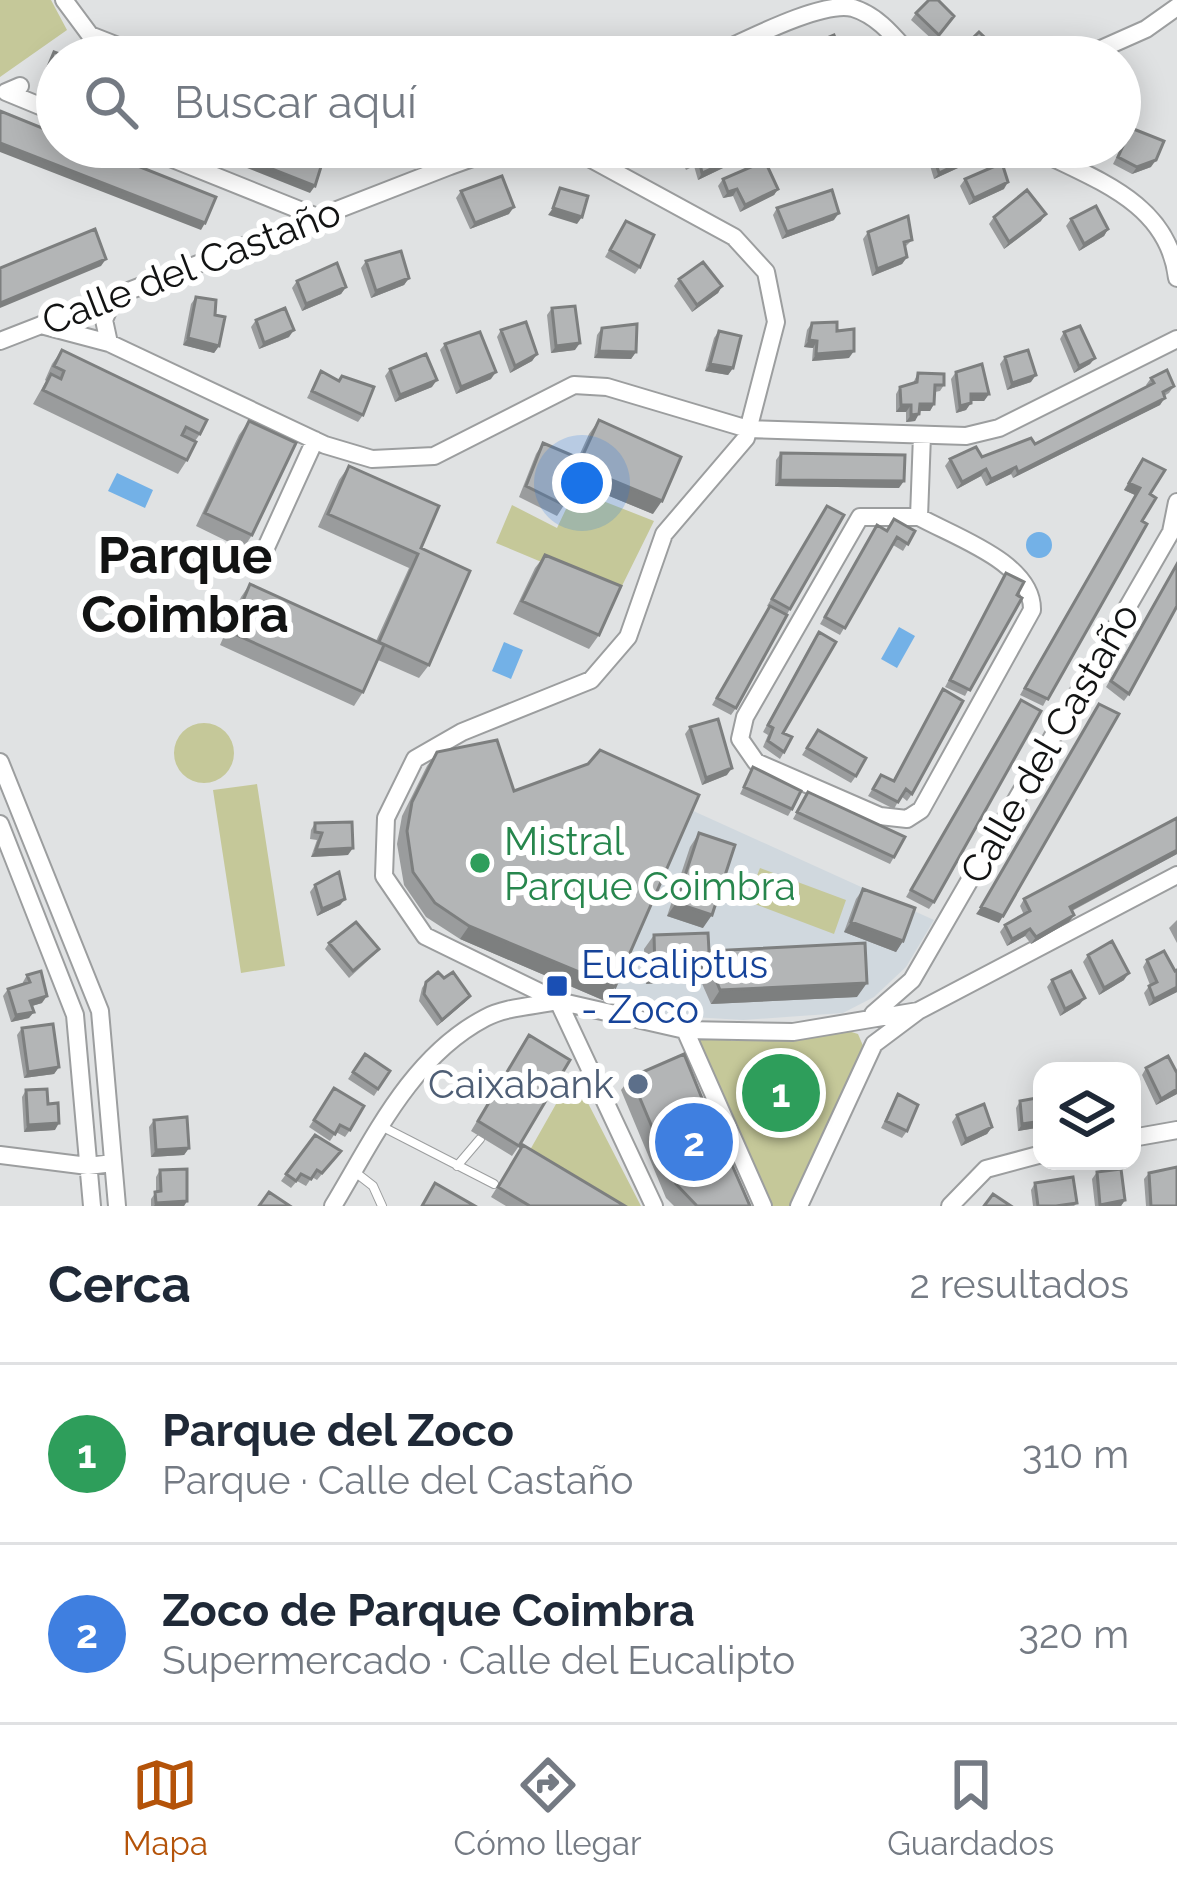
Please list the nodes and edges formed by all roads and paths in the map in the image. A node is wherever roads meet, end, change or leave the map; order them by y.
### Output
1 (64, 0) edge
2 (1170, 0) edge
3 (1177, 7) edge
4 (93, 36) edge
5 (760, 36) edge
6 (893, 36) edge
7 (1130, 36) edge
8 (20, 86) dead end
9 (36, 104) edge
10 (195, 168) edge
11 (391, 168) edge
12 (445, 168) edge
13 (611, 168) edge
14 (1071, 168) edge
15 (388, 189) junction
16 (317, 217) junction
17 (1177, 278) edge
18 (114, 297) junction
19 (41, 326) junction
20 (1177, 339) edge
21 (0, 341) edge
22 (110, 343) junction
23 (748, 429) junction
24 (922, 435) junction
25 (315, 440) junction
26 (1177, 502) edge
27 (919, 517) junction
28 (1174, 532) edge
29 (264, 552) dead end
30 (0, 762) edge
31 (0, 824) edge
32 (1177, 875) edge
33 (912, 980) junction
34 (558, 1001) junction
35 (925, 1007) junction
36 (862, 1020) junction
37 (685, 1030) junction
38 (874, 1044) junction
39 (381, 1126) junction
40 (1177, 1130) edge
41 (1141, 1136) edge
42 (480, 1139) edge
43 (0, 1155) edge
44 (1033, 1156) edge
45 (113, 1163) junction
46 (88, 1166) junction
47 (457, 1166) junction
48 (354, 1171) junction
49 (494, 1184) edge
50 (92, 1206) edge
51 (117, 1206) edge
52 (333, 1206) edge
53 (382, 1206) edge
54 (654, 1206) edge
55 (763, 1206) edge
56 (799, 1206) edge
57 (950, 1206) edge

1 - 4 street
2 - 3 street
3 - 7 street
5 - 6 street
8 - 9 street
10 - 16 street
11 - 15 street
12 - 15 street, Calle del Castaño
13 - 23 street
14 - 17 street
15 - 16 street, Calle del Castaño
16 - 18 street, Calle del Castaño
18 - 19 street, Calle del Castaño
18 - 22 street
19 - 21 street, Calle del Castaño
19 - 22 street
20 - 24 street
22 - 25 street
23 - 24 street
23 - 25 street
23 - 34 street
24 - 27 street
25 - 29 street
26 - 28 street, Calle del Castaño
27 - 27 street
28 - 33 street, Calle del Castaño
30 - 45 street
31 - 46 street
32 - 35 street
33 - 35 street
33 - 36 street, Calle del Castaño
34 - 37 street
34 - 39 street
34 - 54 street
35 - 36 street
35 - 38 street
36 - 37 street
36 - 38 street
37 - 55 street
38 - 56 street
39 - 47 lane
39 - 48 street
40 - 41 street
42 - 47 lane
43 - 46 street
44 - 57 street
45 - 46 street
45 - 51 street
46 - 50 street
47 - 49 lane
48 - 52 street
48 - 53 lane

